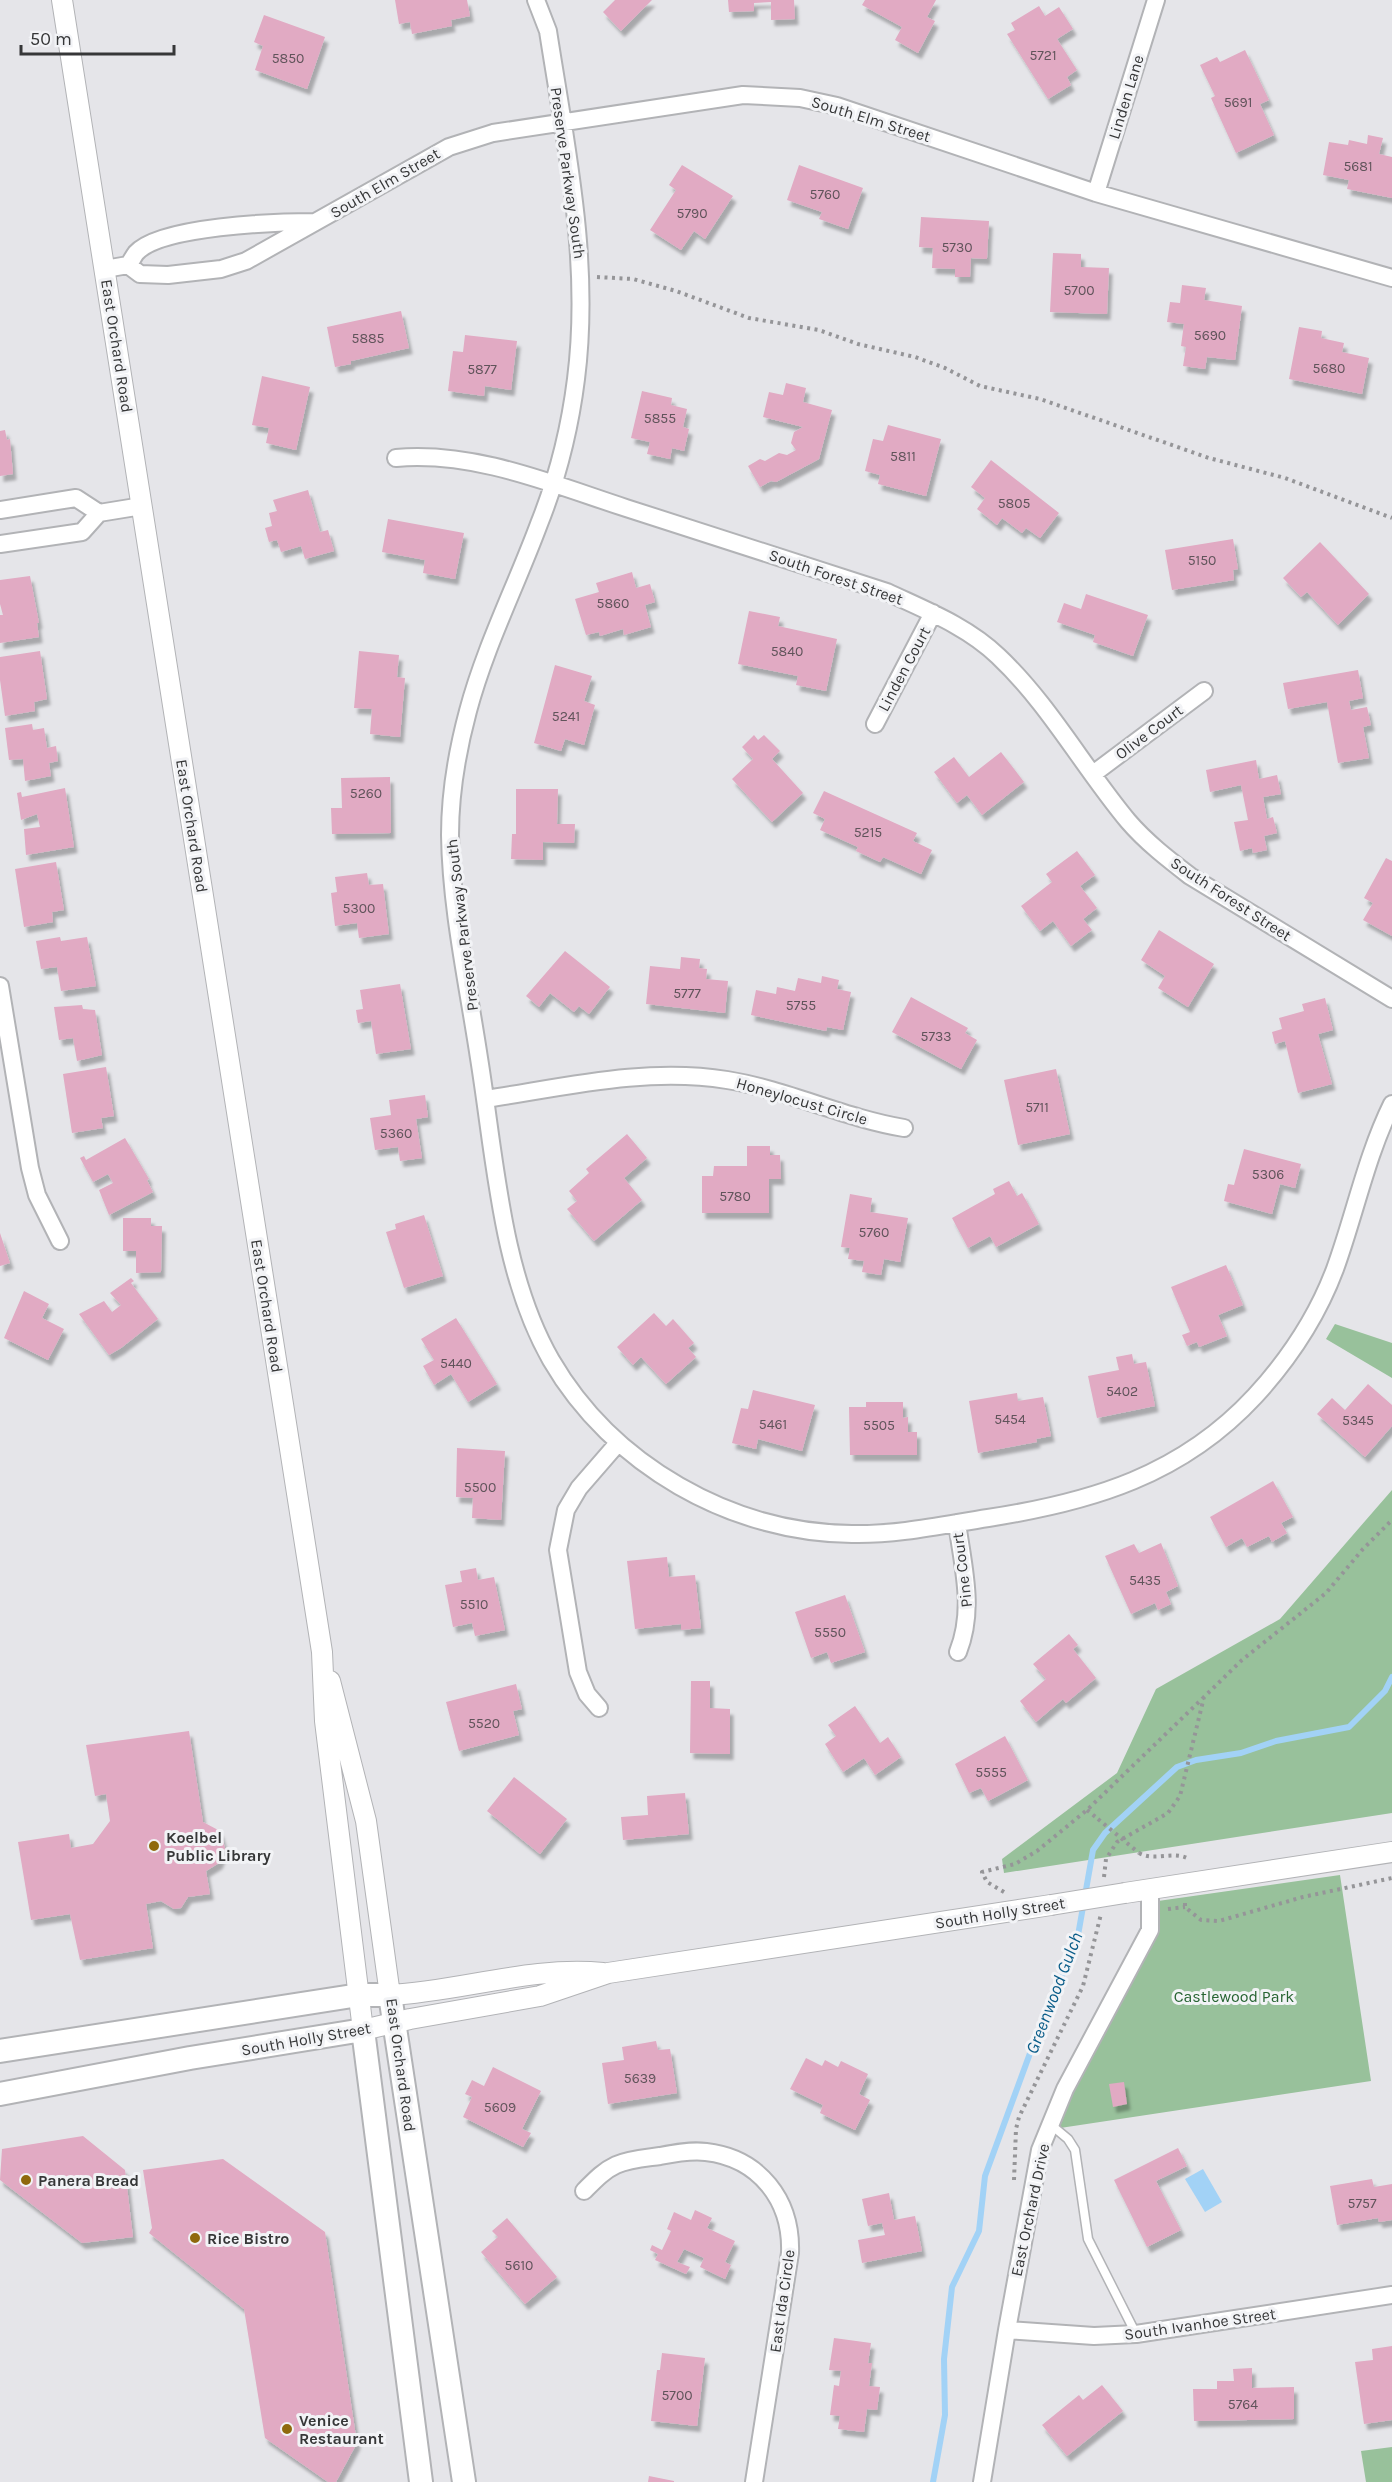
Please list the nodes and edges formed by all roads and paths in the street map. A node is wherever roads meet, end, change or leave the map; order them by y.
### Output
1 (62, 0) edge
2 (536, 0) edge
3 (1156, 0) edge
4 (562, 121) junction
5 (1096, 193) junction
6 (318, 221) junction
7 (128, 266) junction
8 (105, 270) junction
9 (582, 276) junction
10 (1392, 278) edge
11 (396, 458) dead end
12 (553, 484) junction
13 (142, 506) junction
14 (0, 510) edge
15 (99, 513) junction
16 (1392, 518) edge
17 (0, 544) edge
18 (933, 614) junction
19 (1204, 691) dead end
20 (875, 724) dead end
21 (1093, 774) junction
22 (0, 986) edge
23 (1392, 999) edge
24 (486, 1099) junction
25 (1392, 1104) edge
26 (904, 1128) dead end
27 (60, 1240) dead end
28 (618, 1443) junction
29 (1392, 1520) edge
30 (957, 1523) junction
31 (322, 1652) junction
32 (958, 1652) dead end
33 (1204, 1697) junction
34 (599, 1708) dead end
35 (1087, 1810) junction
36 (1392, 1852) edge
37 (1189, 1859) dead end
38 (1392, 1878) edge
39 (1104, 1880) dead end
40 (1150, 1890) junction
41 (1013, 1893) dead end
42 (1185, 1907) dead end
43 (1102, 1910) dead end
44 (608, 1973) junction
45 (359, 1995) junction
46 (390, 1995) junction
47 (393, 2023) junction
48 (363, 2030) junction
49 (0, 2051) edge
50 (0, 2094) edge
51 (1050, 2123) junction
52 (1016, 2129) dead end
53 (584, 2191) dead end
54 (1392, 2295) edge
55 (1006, 2330) junction
56 (1136, 2334) junction
57 (421, 2482) edge
58 (464, 2482) edge
59 (754, 2482) edge
60 (982, 2482) edge

1 - 8 street, East Orchard Road
2 - 4 street, Preserve Parkway South
3 - 5 street, Linden Lane
4 - 5 street, South Elm Street
4 - 6 street, South Elm Street
4 - 9 street, Preserve Parkway South
5 - 10 street, South Elm Street
6 - 7 street, South Elm Street
6 - 7 street, South Elm Street
7 - 8 street, South Elm Street
8 - 13 street, East Orchard Road
9 - 12 street, Preserve Parkway South
9 - 16 path
11 - 12 street, South Forest Street
12 - 18 street, South Forest Street
12 - 24 street, Preserve Parkway South
13 - 15 street
13 - 31 street, East Orchard Road
14 - 15 street
15 - 17 street
18 - 20 street, Linden Court
18 - 21 street, South Forest Street
19 - 21 street, Olive Court
21 - 23 street, South Forest Street
22 - 27 street
24 - 26 street, Honeylocust Circle
24 - 28 street, Preserve Parkway South
25 - 30 street, Preserve Parkway South
28 - 30 street, Preserve Parkway South
28 - 34 street
29 - 33 path
30 - 32 street, Pine Court
31 - 45 street, East Orchard Road
31 - 46 street, East Orchard Road
33 - 35 path
33 - 39 path
35 - 37 path, bridge
35 - 41 path
36 - 40 street, South Holly Street
38 - 42 path
40 - 44 street, South Holly Street, bridge
40 - 51 street, East Orchard Drive
43 - 52 path
44 - 46 street, South Holly Street
44 - 47 street, South Holly Street
45 - 46 main road, South Holly Street
45 - 48 street, East Orchard Road
45 - 49 main road, South Holly Street
46 - 47 main road, East Orchard Road
47 - 48 street, South Holly Street
47 - 58 main road, East Orchard Road
48 - 50 main road, South Holly Street
48 - 57 main road, East Orchard Road
51 - 55 street, East Orchard Drive
51 - 56 lane
53 - 59 street, East Ida Circle
54 - 56 street, South Ivanhoe Street
55 - 56 street, South Ivanhoe Street
55 - 60 street, East Orchard Drive

